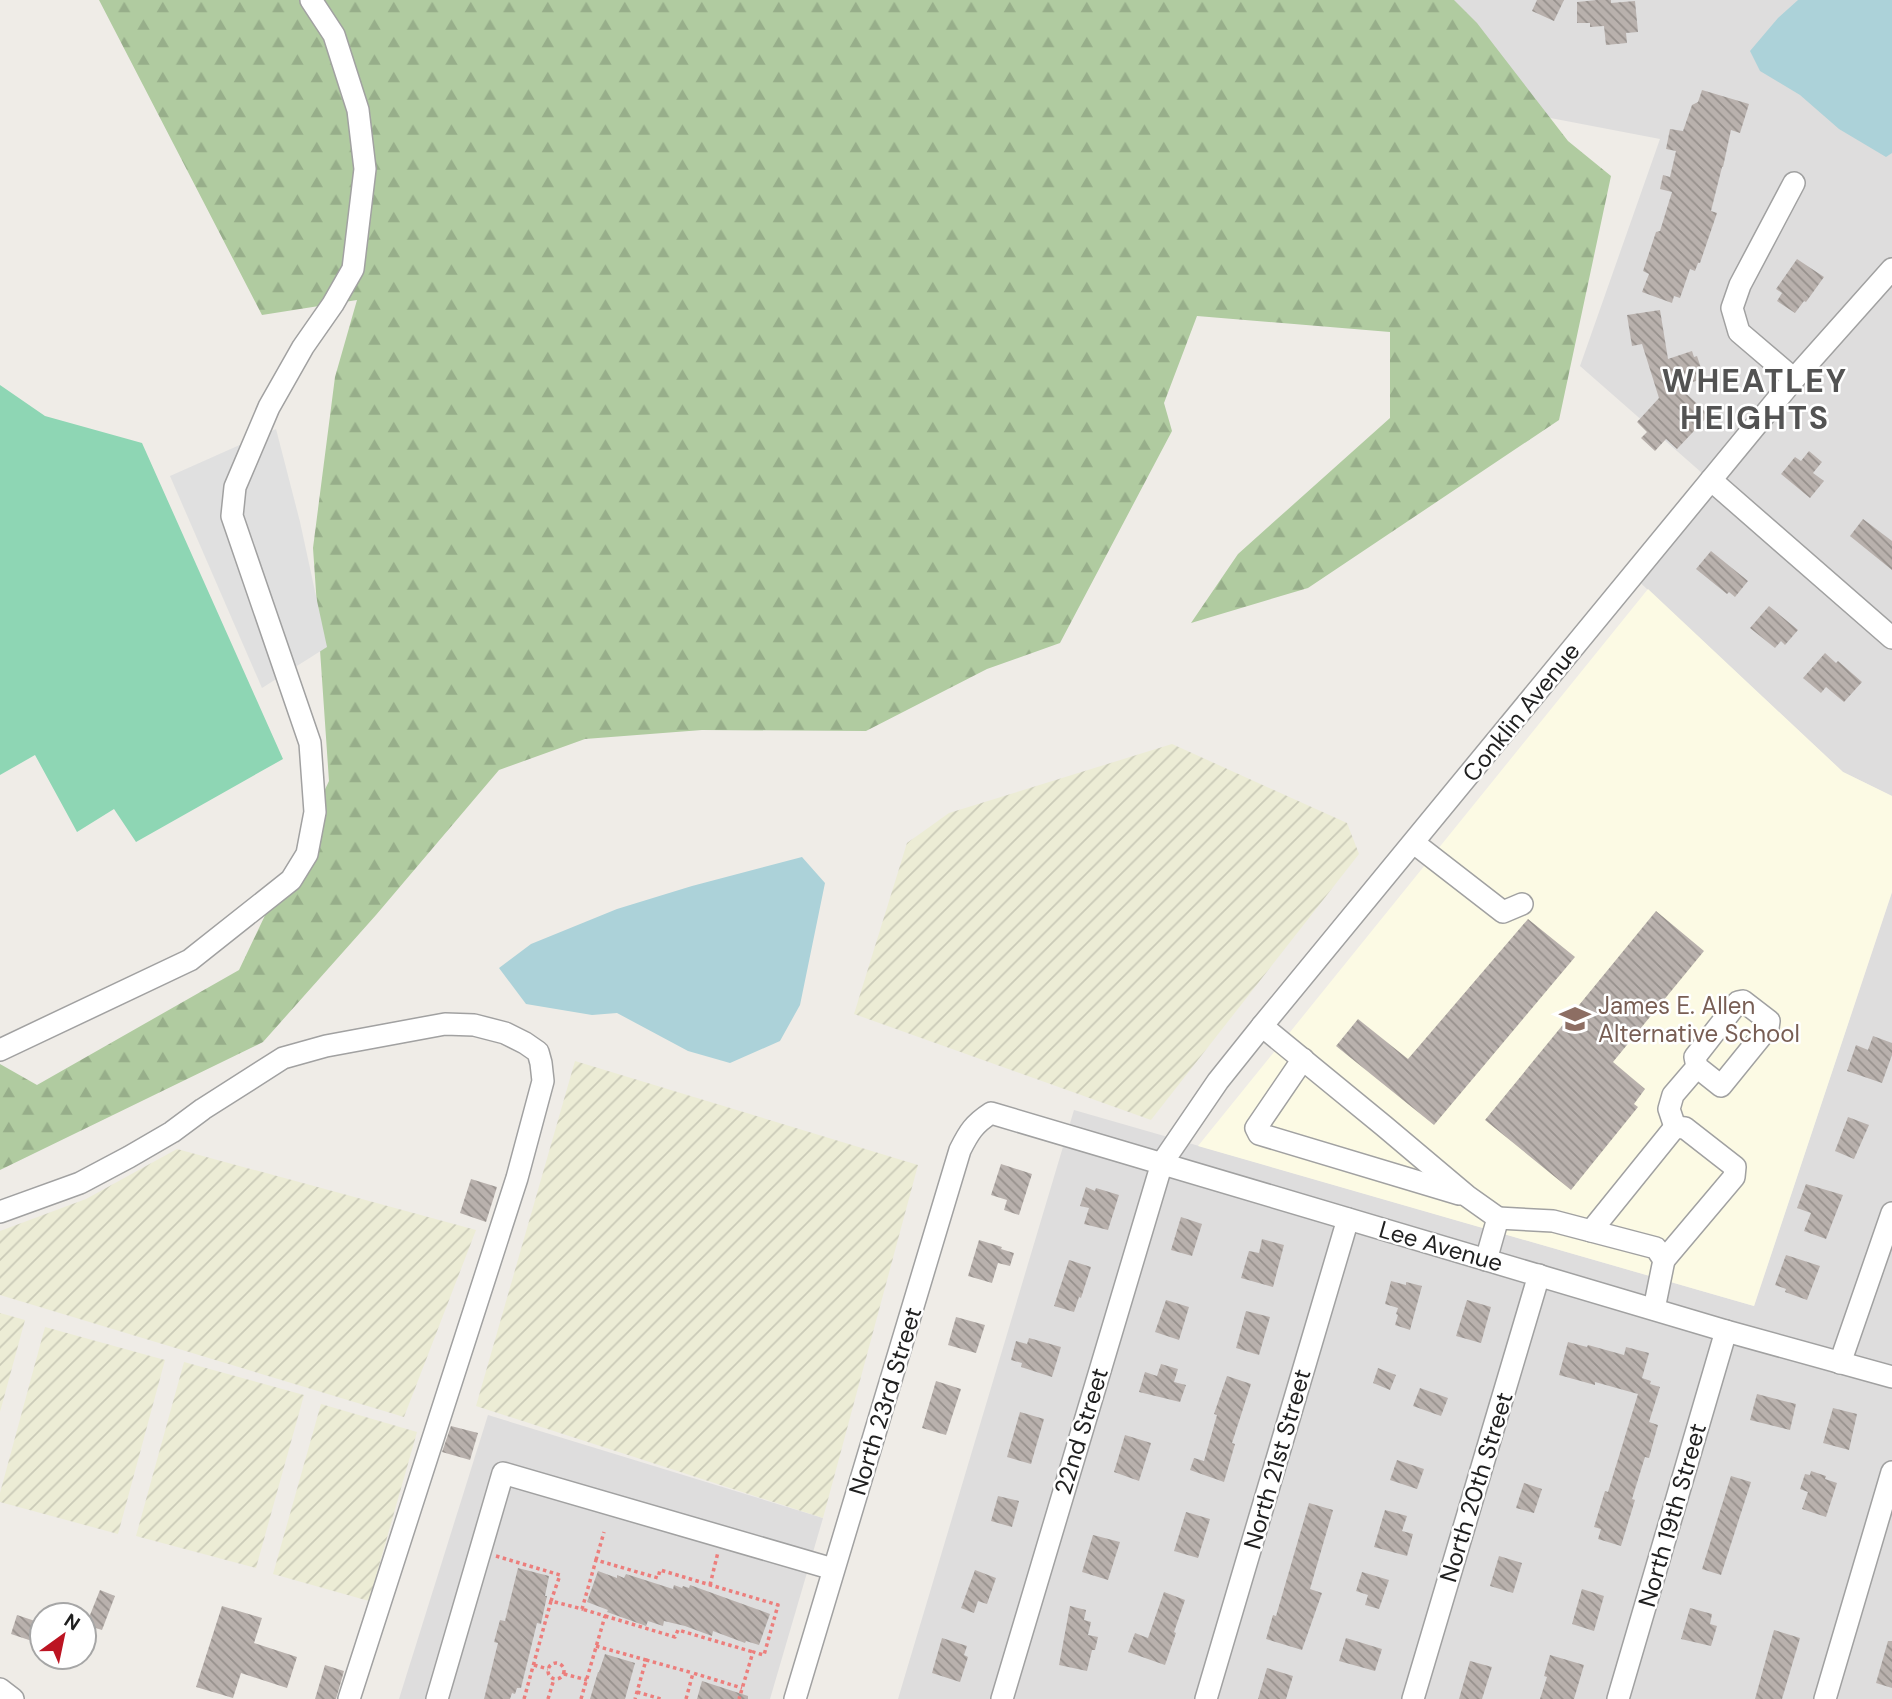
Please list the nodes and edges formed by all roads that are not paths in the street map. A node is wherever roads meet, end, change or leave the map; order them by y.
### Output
1 (311, 0) edge
2 (1794, 183) dead end
3 (1892, 269) edge
4 (1794, 379) junction
5 (1710, 480) junction
6 (1892, 638) edge
7 (1414, 843) junction
8 (1522, 904) dead end
9 (1262, 1026) junction
10 (0, 1050) edge
11 (1303, 1059) junction
12 (1697, 1067) dead end
13 (990, 1113) joint
14 (1675, 1127) junction
15 (1162, 1163) junction
16 (1466, 1196) junction
17 (0, 1212) edge
18 (1892, 1213) edge
19 (1498, 1218) junction
20 (1348, 1219) junction
21 (1591, 1231) junction
22 (1486, 1260) junction
23 (1664, 1260) junction
24 (1539, 1275) junction
25 (1654, 1309) junction
26 (1726, 1331) junction
27 (1840, 1363) junction
28 (1892, 1377) edge
29 (1892, 1472) edge
30 (833, 1569) junction
31 (0, 1689) edge
32 (13, 1699) edge
33 (349, 1699) edge
34 (437, 1699) edge
35 (795, 1699) edge
36 (1002, 1699) edge
37 (1206, 1699) edge
38 (1413, 1699) edge
39 (1618, 1699) edge
40 (1825, 1699) edge

1 - 10 street
2 - 4 street
3 - 4 street, Conklin Avenue
4 - 5 street, Conklin Avenue
5 - 6 street
5 - 7 street, Conklin Avenue
7 - 8 street
7 - 9 street, Conklin Avenue
9 - 11 street
9 - 15 street, Conklin Avenue
11 - 16 street
11 - 16 street
12 - 14 street
13 - 15 street, Lee Avenue
13 - 30 street, North 23rd Street
14 - 21 street
14 - 23 street
15 - 20 street, Lee Avenue
15 - 36 street, 22nd Street
16 - 19 street
17 - 33 street
18 - 27 street
19 - 21 street
19 - 22 street
20 - 22 street, Lee Avenue
20 - 37 street, North 21st Street
21 - 23 street
22 - 24 street, Lee Avenue
23 - 25 street
24 - 25 street, Lee Avenue
24 - 38 street, North 20th Street
25 - 26 street, Lee Avenue
26 - 27 street, Lee Avenue
26 - 39 street, North 19th Street
27 - 28 street, Lee Avenue
29 - 40 street
30 - 34 street
30 - 35 street, North 23rd Street
31 - 32 street

